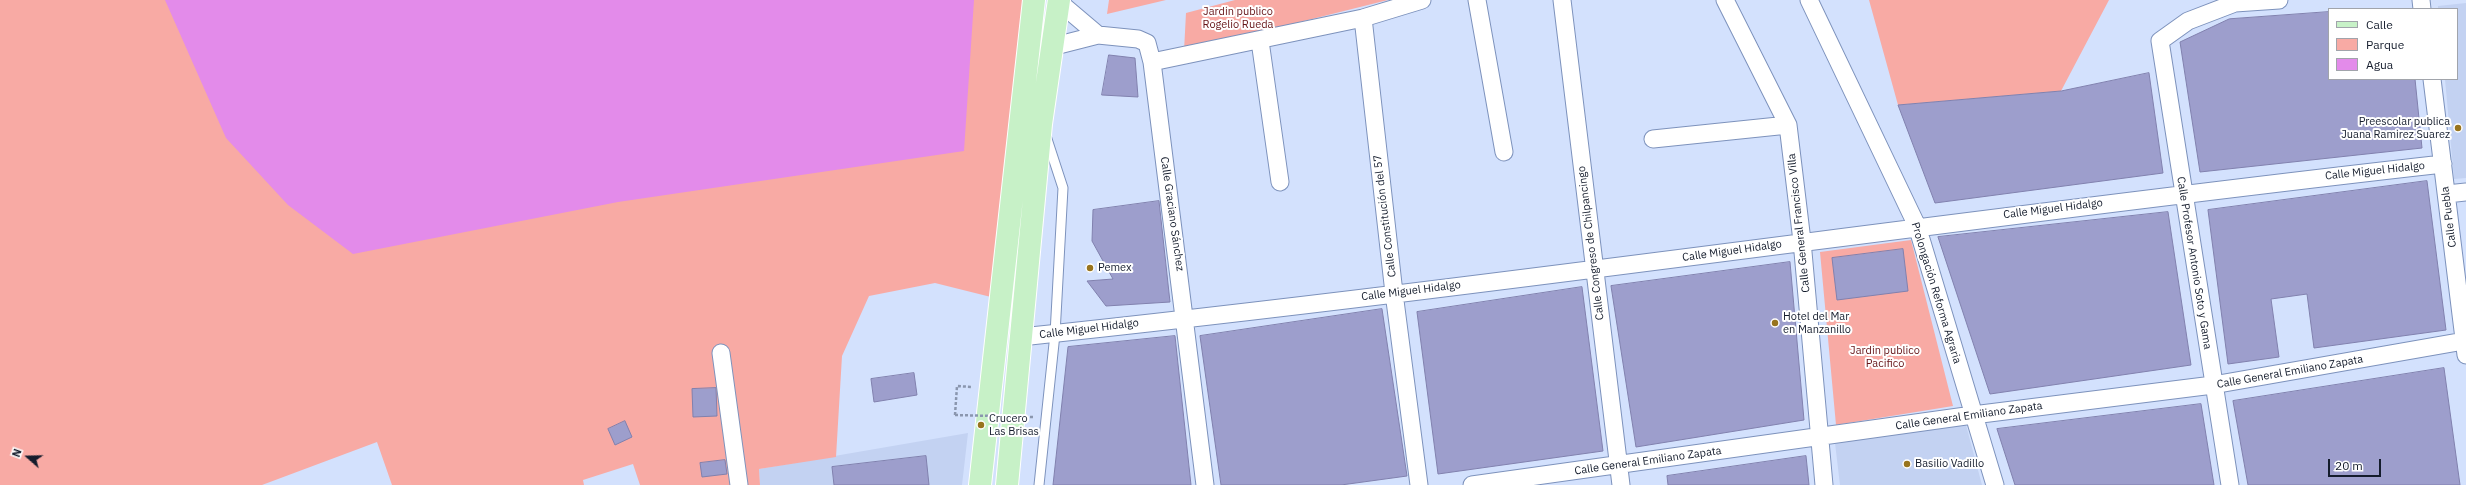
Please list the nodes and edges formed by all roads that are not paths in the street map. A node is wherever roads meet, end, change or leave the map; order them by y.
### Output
1 (1034, 0) edge
2 (1422, 0) edge
3 (1477, 0) edge
4 (1562, 0) edge
5 (1726, 0) edge
6 (1809, 0) edge
7 (2279, 0) edge
8 (1059, 1) edge
9 (1363, 18) junction
10 (1098, 35) junction
11 (1260, 41) junction
12 (1051, 47) junction
13 (1152, 62) junction
14 (2432, 80) edge
15 (1041, 124) junction
16 (1788, 125) junction
17 (1653, 139) dead end
18 (1504, 152) dead end
19 (2443, 164) junction
20 (1280, 182) dead end
21 (2466, 192) edge
22 (2183, 193) junction
23 (2447, 194) junction
24 (1917, 226) junction
25 (1802, 241) junction
26 (1594, 269) junction
27 (1394, 293) junction
28 (1185, 318) junction
29 (1055, 334) junction
30 (1021, 337) junction
31 (2465, 348) edge
32 (721, 353) dead end
33 (2213, 385) junction
34 (1973, 415) junction
35 (1818, 437) junction
36 (1619, 466) junction
37 (739, 485) edge
38 (980, 485) edge
39 (1007, 485) edge
40 (1039, 485) edge
41 (1205, 485) edge
42 (1419, 485) edge
43 (1472, 485) edge
44 (1621, 485) edge
45 (1824, 485) edge
46 (1995, 485) edge
47 (2230, 485) edge

1 - 38 main road
2 - 9 street
3 - 18 street
4 - 26 street, Calle Congreso de Chilpancingo
5 - 16 street, Calle General Francisco Villa
6 - 24 street, Prolongación Reforma Agraria
7 - 22 street, Calle Profesor Antonio Soto y Gama
8 - 10 street
8 - 12 main road
9 - 11 street
9 - 27 street, Calle Constitución del 57
10 - 12 street
10 - 13 street, Calle Graciano Sánchez
11 - 13 street
11 - 20 street
12 - 15 main road
13 - 28 street, Calle Graciano Sánchez
14 - 19 street, Calle Puebla
15 - 29 lane
15 - 30 main road
16 - 17 street
16 - 25 street, Calle General Francisco Villa
19 - 22 street, Calle Miguel Hidalgo
19 - 23 street, Calle Puebla
21 - 23 street
22 - 24 street, Calle Miguel Hidalgo
22 - 33 street, Calle Profesor Antonio Soto y Gama
23 - 31 street, Calle Puebla
24 - 25 street, Calle Miguel Hidalgo
24 - 34 street, Prolongación Reforma Agraria
25 - 26 street, Calle Miguel Hidalgo
25 - 35 street, Calle General Francisco Villa
26 - 27 street, Calle Miguel Hidalgo
26 - 36 street, Calle Congreso de Chilpancingo
27 - 28 street, Calle Miguel Hidalgo
27 - 42 street, Calle Constitución del 57
28 - 29 street, Calle Miguel Hidalgo
28 - 41 street, Calle Graciano Sánchez
29 - 30 street, Calle Miguel Hidalgo
29 - 40 lane
30 - 39 main road
31 - 33 street, Calle General Emiliano Zapata
32 - 37 street
33 - 34 street, Calle General Emiliano Zapata
33 - 47 street, Calle Profesor Antonio Soto y Gama
34 - 35 street, Calle General Emiliano Zapata
34 - 46 street, Prolongación Reforma Agraria
35 - 36 street, Calle General Emiliano Zapata
35 - 45 street, Calle General Francisco Villa
36 - 43 street, Calle General Emiliano Zapata
36 - 44 street, Calle Congreso de Chilpancingo

